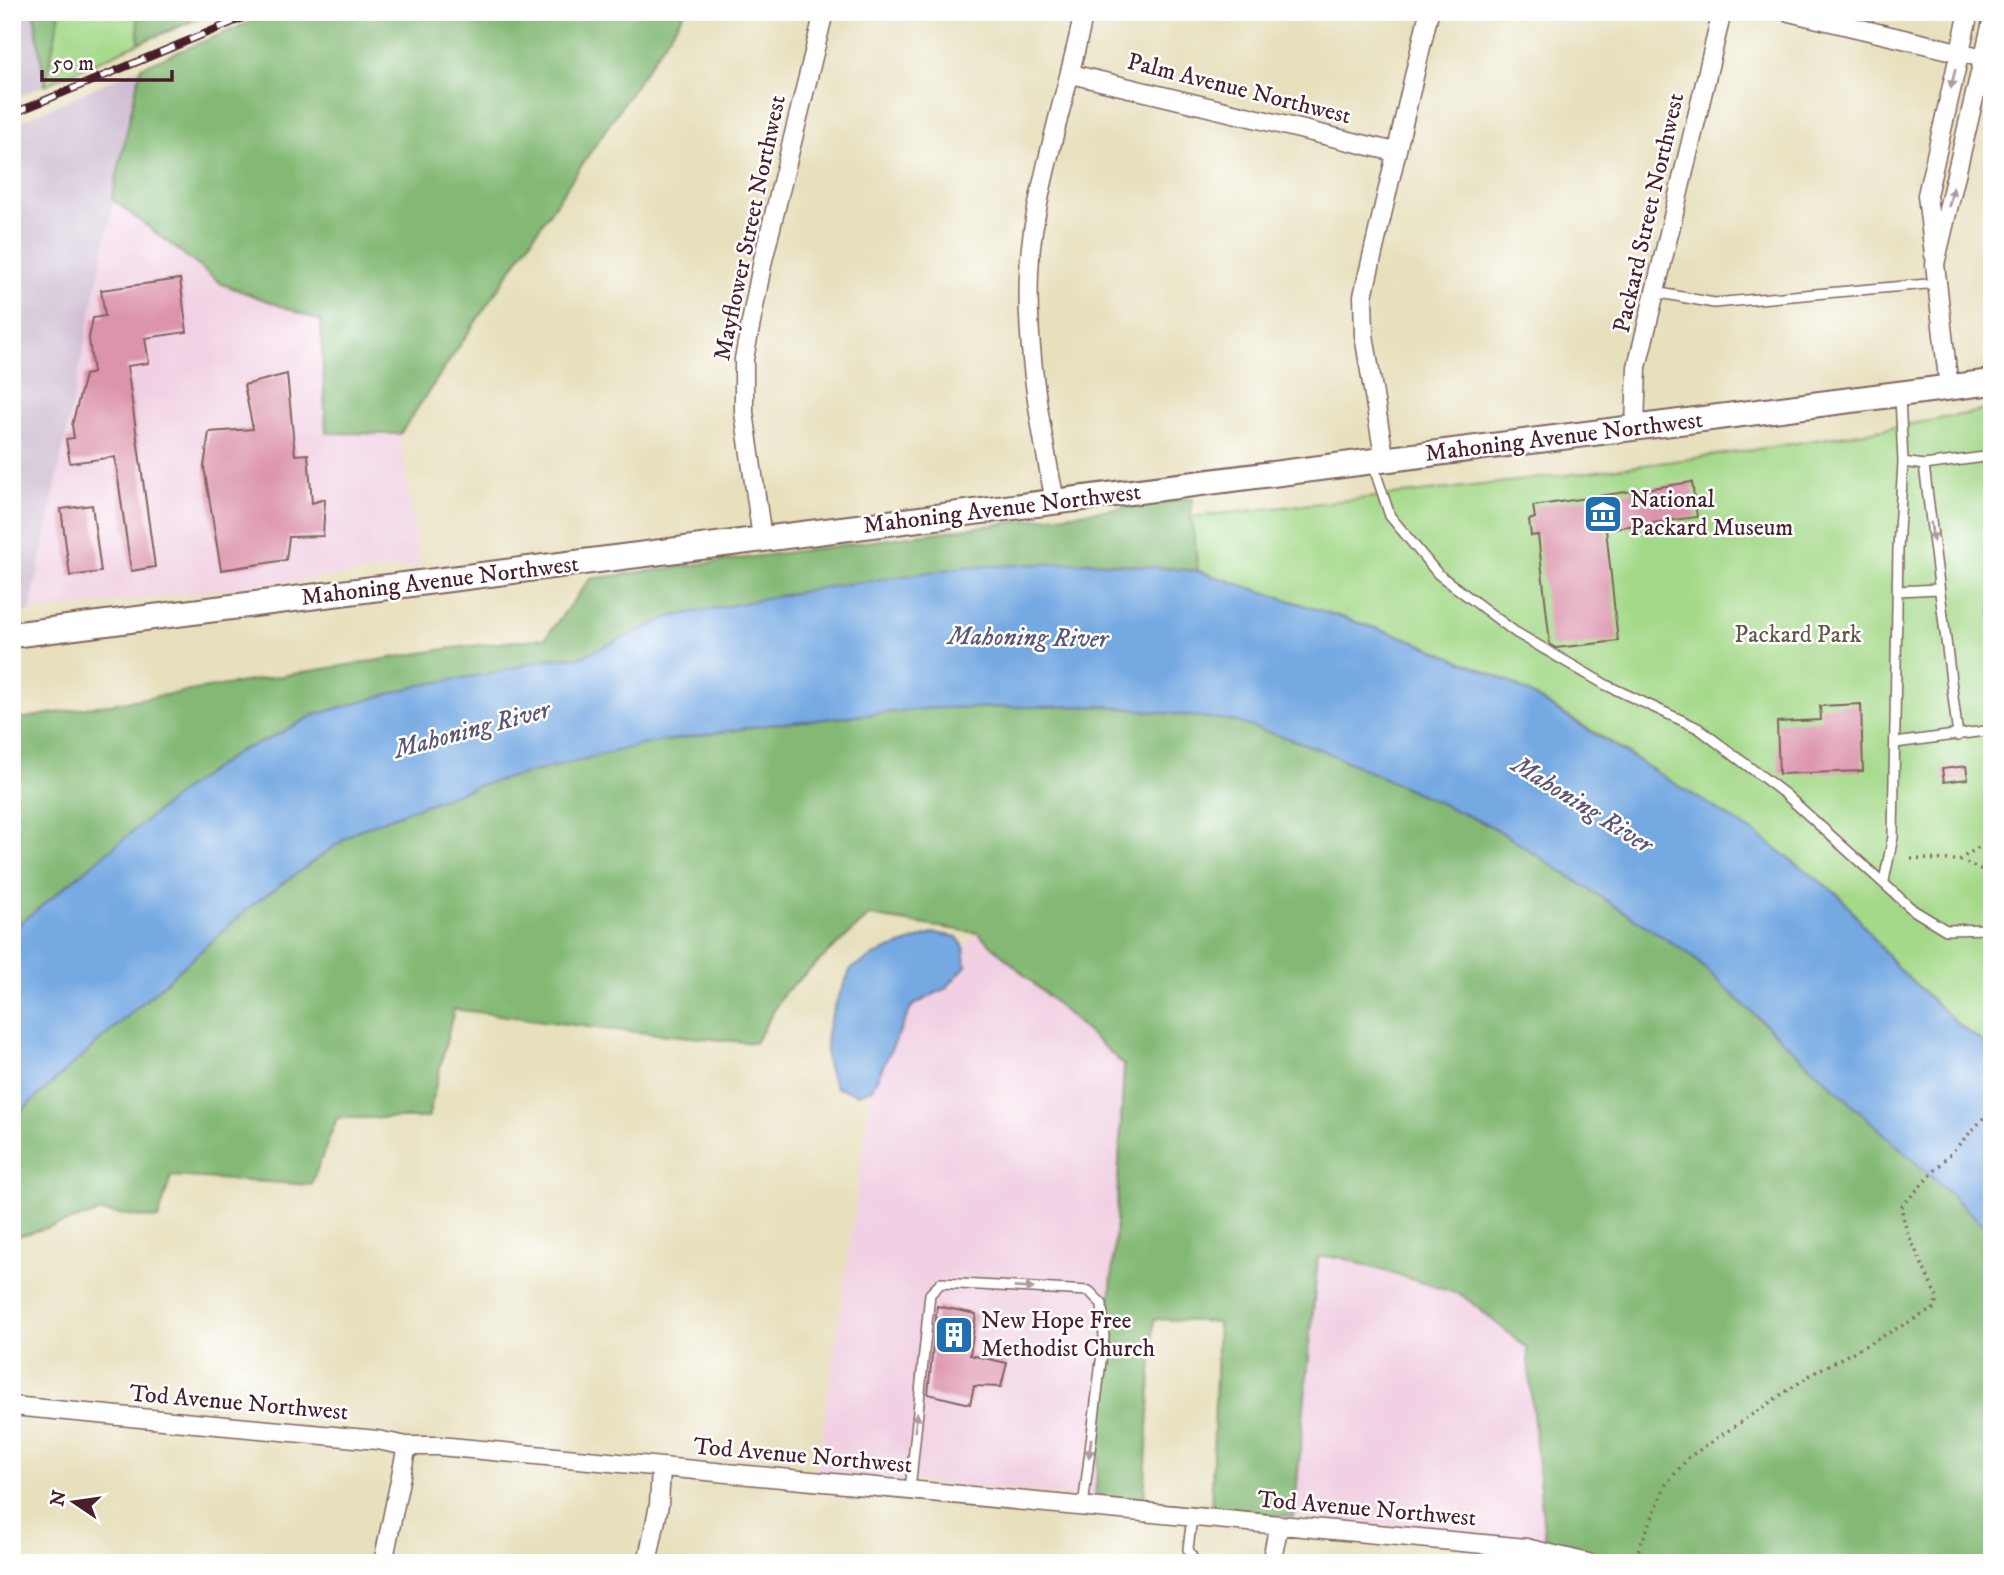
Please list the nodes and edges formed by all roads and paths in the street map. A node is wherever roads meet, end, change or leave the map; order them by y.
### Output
1 (824, 12) edge
2 (1084, 12) edge
3 (1429, 12) edge
4 (1722, 12) edge
5 (1788, 12) edge
6 (1969, 12) edge
7 (1992, 22) edge
8 (1959, 52) junction
9 (1987, 59) edge
10 (1071, 74) junction
11 (1395, 152) junction
12 (1935, 264) junction
13 (1938, 283) junction
14 (1655, 292) junction
15 (1992, 382) edge
16 (1950, 388) junction
17 (1900, 394) junction
18 (1635, 428) junction
19 (1992, 456) edge
20 (1378, 462) junction
21 (1903, 462) junction
22 (1924, 465) junction
23 (1055, 501) junction
24 (762, 538) junction
25 (1939, 589) junction
26 (1897, 591) junction
27 (12, 635) edge
28 (1992, 730) edge
29 (1958, 736) junction
30 (1895, 743) junction
31 (1992, 844) edge
32 (1911, 859) dead end
33 (1959, 860) junction
34 (1992, 874) edge
35 (1884, 881) junction
36 (1992, 929) edge
37 (1992, 1109) edge
38 (12, 1406) edge
39 (407, 1446) junction
40 (661, 1469) junction
41 (910, 1490) junction
42 (1083, 1507) junction
43 (1192, 1517) junction
44 (1279, 1525) junction
45 (1564, 1559) edge
46 (383, 1563) edge
47 (647, 1563) edge
48 (1195, 1563) edge
49 (1272, 1563) edge
50 (1588, 1563) edge
51 (1633, 1563) edge

1 - 24 street, Mayflower Street Northwest
2 - 10 street
3 - 11 street
4 - 14 street, Packard Street Northwest
5 - 8 street
6 - 8 street
7 - 9 street
8 - 9 street
8 -> 12 street
12 -> 9 street
10 - 11 street, Palm Avenue Northwest
10 - 23 street
11 - 20 street
12 - 13 street
13 - 14 lane
13 - 16 street
14 - 18 street, Packard Street Northwest
15 - 16 main road, Mahoning Avenue Northwest
16 - 17 main road, Mahoning Avenue Northwest
17 - 18 main road, Mahoning Avenue Northwest
17 - 21 lane
18 - 20 main road, Mahoning Avenue Northwest
19 - 22 lane
20 - 23 main road, Mahoning Avenue Northwest
20 - 35 lane
21 - 22 lane
21 - 26 lane
22 -> 25 lane
23 - 24 main road, Mahoning Avenue Northwest
24 - 27 main road, Mahoning Avenue Northwest
25 - 26 lane
25 - 29 lane
26 - 30 lane
28 - 29 lane
29 - 30 lane
30 - 35 lane
31 - 33 path
32 - 33 path
33 - 34 path
35 - 36 lane
37 - 51 path
38 - 39 street, Tod Avenue Northwest
39 - 40 street, Tod Avenue Northwest
39 - 46 street
40 - 41 street, Tod Avenue Northwest
40 - 47 street
41 - 42 street, Tod Avenue Northwest
41 -> 42 lane
42 - 43 street, Tod Avenue Northwest
43 - 44 street, Tod Avenue Northwest
43 - 48 lane
44 - 45 street, Tod Avenue Northwest
44 - 49 street
45 - 50 street, Tod Avenue Northwest

